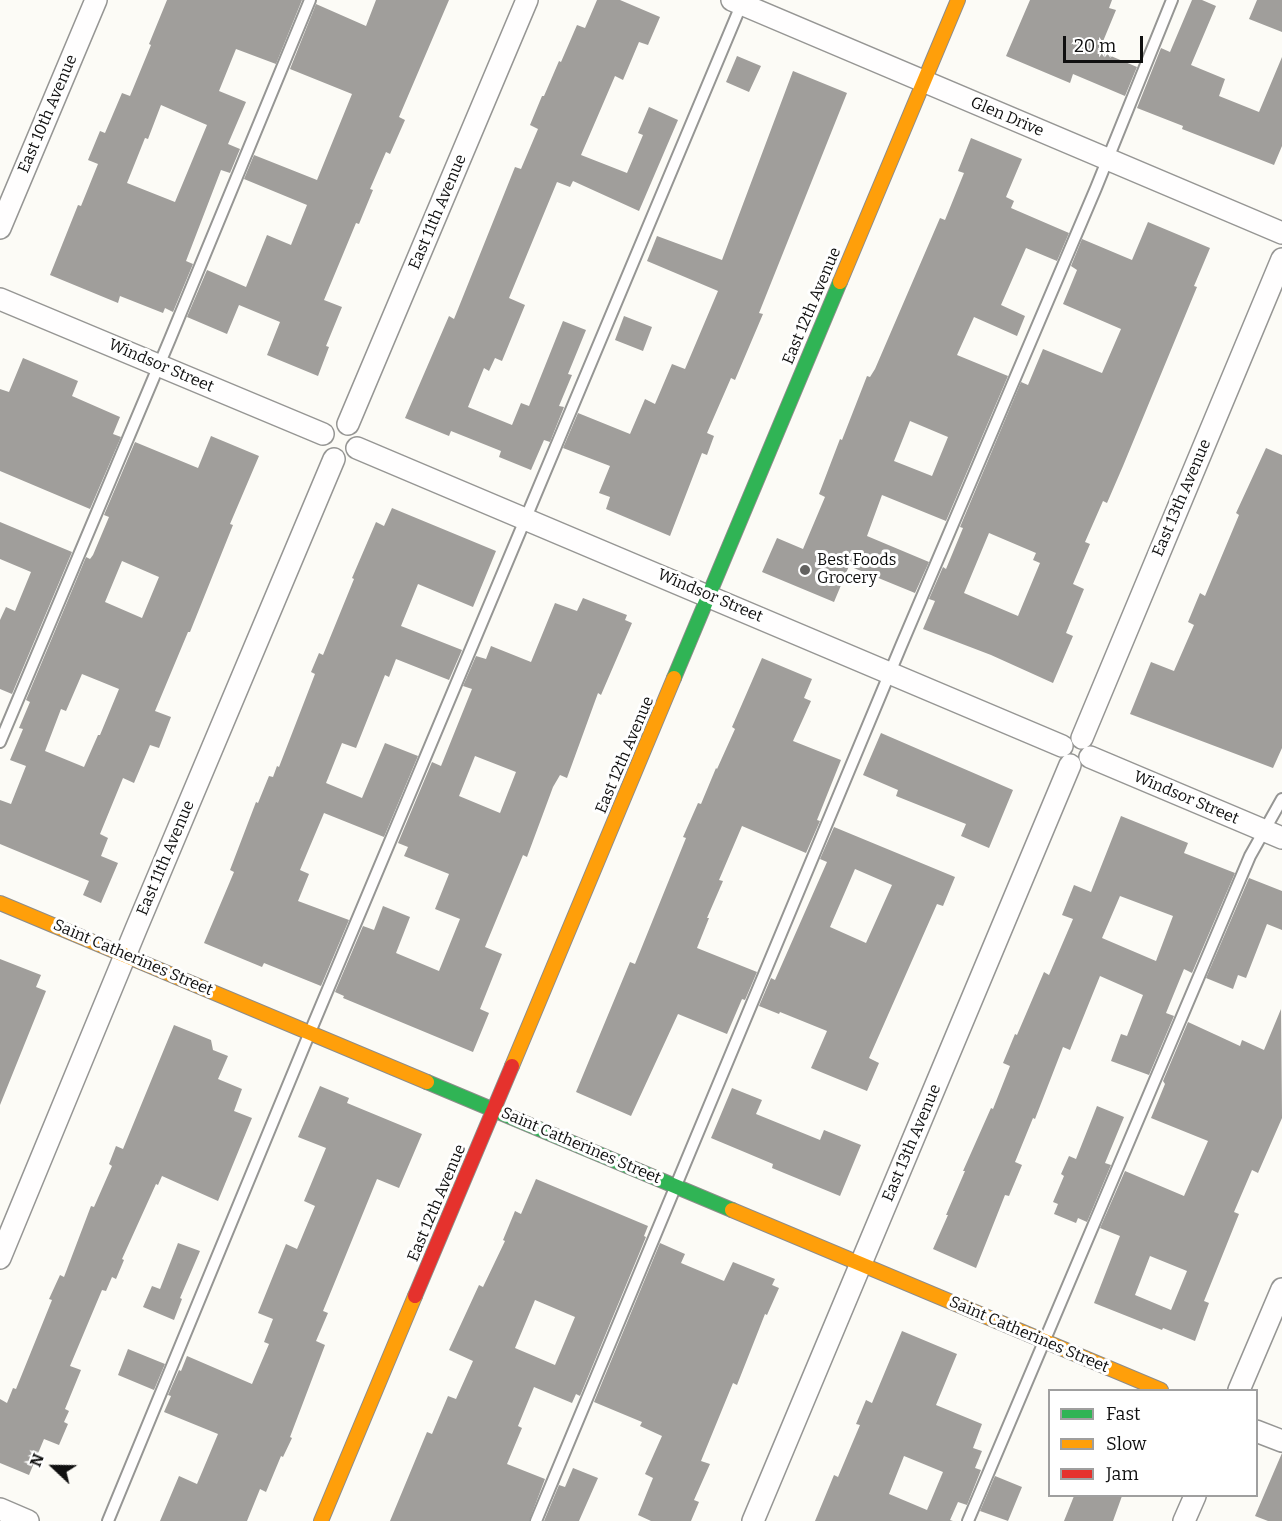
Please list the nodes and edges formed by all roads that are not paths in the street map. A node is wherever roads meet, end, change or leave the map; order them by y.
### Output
1 (96, 0) edge
2 (310, 0) edge
3 (527, 0) edge
4 (958, 0) edge
5 (1172, 0) edge
6 (739, 1) edge
7 (924, 81) junction
8 (1107, 159) junction
9 (0, 228) edge
10 (1282, 233) edge
11 (1282, 259) edge
12 (0, 299) edge
13 (159, 365) junction
14 (348, 424) junction
15 (323, 434) junction
16 (357, 448) junction
17 (334, 459) junction
18 (526, 519) junction
19 (709, 596) junction
20 (890, 673) junction
21 (0, 742) edge
22 (1062, 746) junction
23 (1086, 747) junction
24 (1070, 765) junction
25 (1282, 799) edge
26 (1273, 835) edge
27 (0, 903) edge
28 (125, 955) junction
29 (310, 1032) junction
30 (495, 1109) junction
31 (675, 1186) junction
32 (0, 1258) edge
33 (861, 1264) junction
34 (1282, 1289) edge
35 (1043, 1341) junction
36 (1159, 1389) edge
37 (1239, 1389) edge
38 (1258, 1431) edge
39 (1282, 1442) edge
40 (1195, 1497) edge
41 (0, 1509) edge
42 (28, 1521) edge
43 (108, 1521) edge
44 (321, 1521) edge
45 (536, 1521) edge
46 (753, 1521) edge
47 (968, 1521) edge
48 (1184, 1521) edge

1 - 9 street, East 10th Avenue
2 - 13 lane
3 - 14 street, East 11th Avenue
4 - 7 street, East 12th Avenue
5 - 8 lane
6 - 7 street, Glen Drive
6 - 18 lane
7 - 8 street, Glen Drive
7 - 19 street, East 12th Avenue
8 - 10 street, Glen Drive
8 - 20 lane
11 - 23 street, East 13th Avenue
12 - 13 street, Windsor Street
13 - 15 street, Windsor Street
13 - 21 lane
14 - 15 street
14 - 16 street
15 - 17 street
16 - 17 street
16 - 18 street, Windsor Street
17 - 28 street, East 11th Avenue
18 - 19 street, Windsor Street
18 - 29 lane
19 - 20 street, Windsor Street
19 - 30 street, East 12th Avenue
20 - 22 street, Windsor Street
20 - 31 lane
22 - 23 street
22 - 24 street
23 - 24 street
23 - 26 street, Windsor Street
24 - 33 street, East 13th Avenue
25 - 26 lane
26 - 35 lane
27 - 28 street, Saint Catherines Street
28 - 29 street, Saint Catherines Street
28 - 32 street, East 11th Avenue
29 - 30 street, Saint Catherines Street
29 - 43 lane
30 - 31 street, Saint Catherines Street
30 - 44 street, East 12th Avenue
31 - 33 street, Saint Catherines Street
31 - 45 lane
33 - 35 street, Saint Catherines Street
33 - 46 street, East 13th Avenue
34 - 37 street
35 - 36 street, Saint Catherines Street
35 - 47 lane
38 - 39 street
40 - 48 street
41 - 42 street

